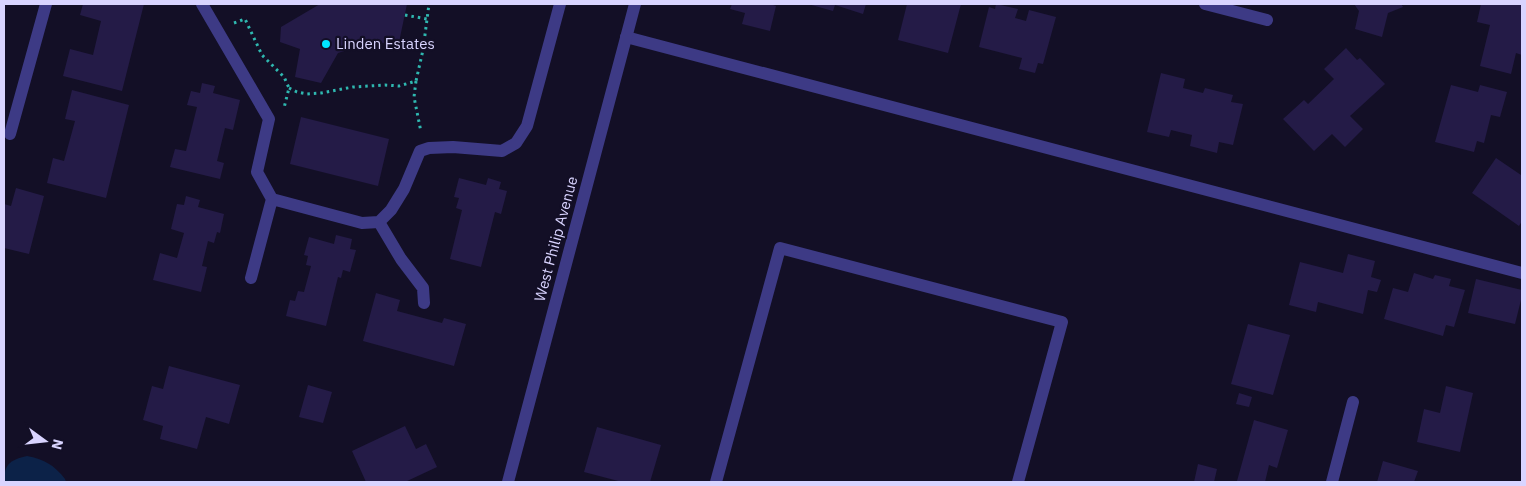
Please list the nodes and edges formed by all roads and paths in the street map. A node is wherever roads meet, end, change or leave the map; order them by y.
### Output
1 (46, 4) edge
2 (202, 4) edge
3 (429, 4) edge
4 (560, 4) edge
5 (635, 4) edge
6 (1206, 4) edge
7 (405, 15) dead end
8 (427, 19) junction
9 (1267, 20) dead end
10 (216, 29) junction
11 (626, 37) junction
12 (416, 81) junction
13 (289, 88) junction
14 (269, 119) junction
15 (10, 134) dead end
16 (428, 148) junction
17 (272, 199) junction
18 (379, 222) junction
19 (1522, 273) edge
20 (251, 278) dead end
21 (424, 303) dead end
22 (1353, 402) dead end
23 (508, 482) edge
24 (716, 482) edge
25 (1018, 482) edge
26 (1332, 482) edge

1 - 15 street
2 - 10 street
3 - 8 path
4 - 16 street
5 - 11 street, West Philip Avenue
6 - 9 street
7 - 8 path
8 - 12 path
10 - 13 path
10 - 14 street
11 - 19 street
11 - 23 street, West Philip Avenue
12 - 13 path
12 - 16 path
13 - 14 path
14 - 17 street
16 - 18 street
17 - 18 street
17 - 20 street
18 - 21 street
22 - 26 street
24 - 25 street

